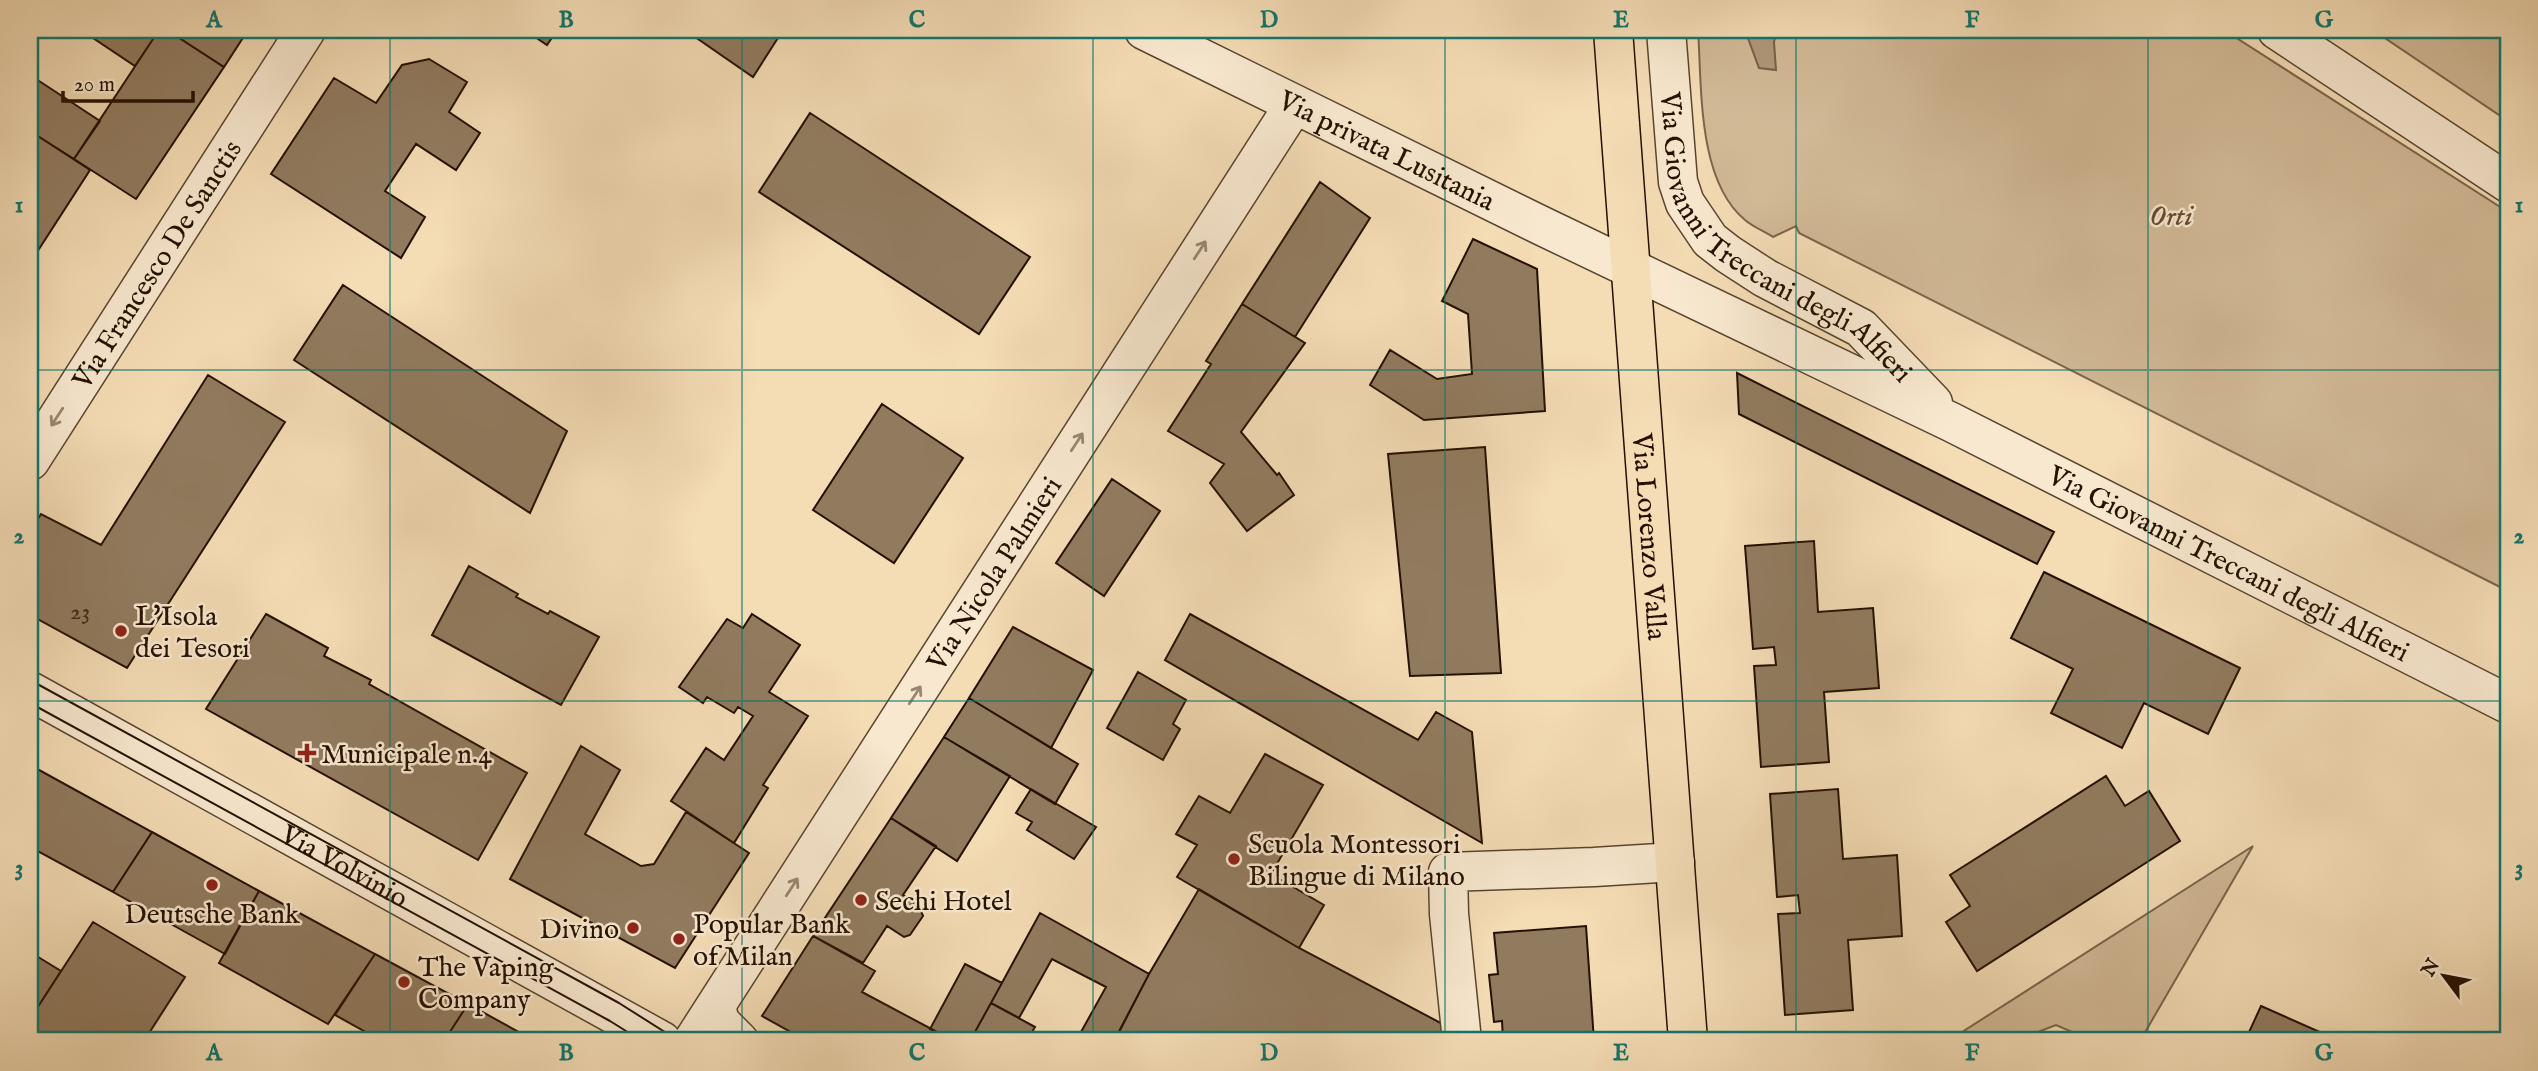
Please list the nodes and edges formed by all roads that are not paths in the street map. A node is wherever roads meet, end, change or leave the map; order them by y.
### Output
1 (306, 30) edge
2 (1144, 30) edge
3 (1613, 30) edge
4 (1665, 30) edge
5 (2277, 30) edge
6 (1294, 105) junction
7 (2508, 183) edge
8 (1630, 266) junction
9 (1951, 422) junction
10 (30, 461) edge
11 (30, 691) edge
12 (2508, 704) edge
13 (1675, 862) junction
14 (716, 1006) junction
15 (662, 1041) edge
16 (694, 1041) edge
17 (738, 1041) edge
18 (1462, 1041) edge
19 (1688, 1041) edge

1 -> 10 street, Via Francesco De Sanctis
2 - 6 street, Via privata Lusitania
3 - 8 main road, Via Lorenzo Valla
4 - 9 street, Via Giovanni Treccani degli Alfieri
5 - 7 street
6 - 8 street, Via privata Lusitania
14 -> 6 street, Via Nicola Palmieri
8 - 9 street, Via Giovanni Treccani degli Alfieri
8 - 13 main road, Via Lorenzo Valla
9 - 12 street, Via Giovanni Treccani degli Alfieri
11 - 15 street, Via Volvinio
13 - 18 street
13 - 19 main road, Via Lorenzo Valla
14 - 16 street, Via Nicola Palmieri
14 - 17 street

